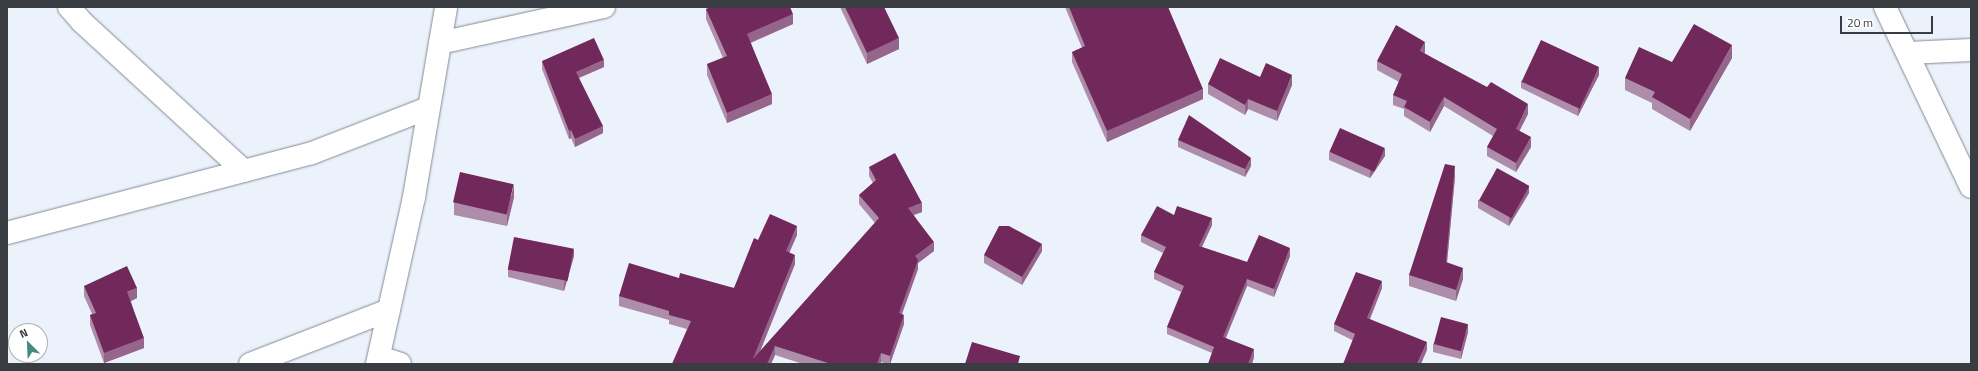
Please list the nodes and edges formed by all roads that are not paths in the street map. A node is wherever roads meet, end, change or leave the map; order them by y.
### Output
1 (69, 7) edge
2 (446, 7) edge
3 (604, 7) edge
4 (1886, 7) edge
5 (440, 43) junction
6 (1971, 50) edge
7 (1908, 53) junction
8 (428, 108) junction
9 (244, 171) junction
10 (1971, 187) edge
11 (7, 233) edge
12 (389, 310) junction
13 (378, 360) edge
14 (250, 364) edge
15 (400, 364) edge

1 - 9 street
2 - 5 street
3 - 5 street
4 - 7 street
5 - 8 street
6 - 7 street
7 - 10 street
8 - 9 street
8 - 12 street
9 - 11 street
12 - 13 street
12 - 14 street
13 - 15 street

